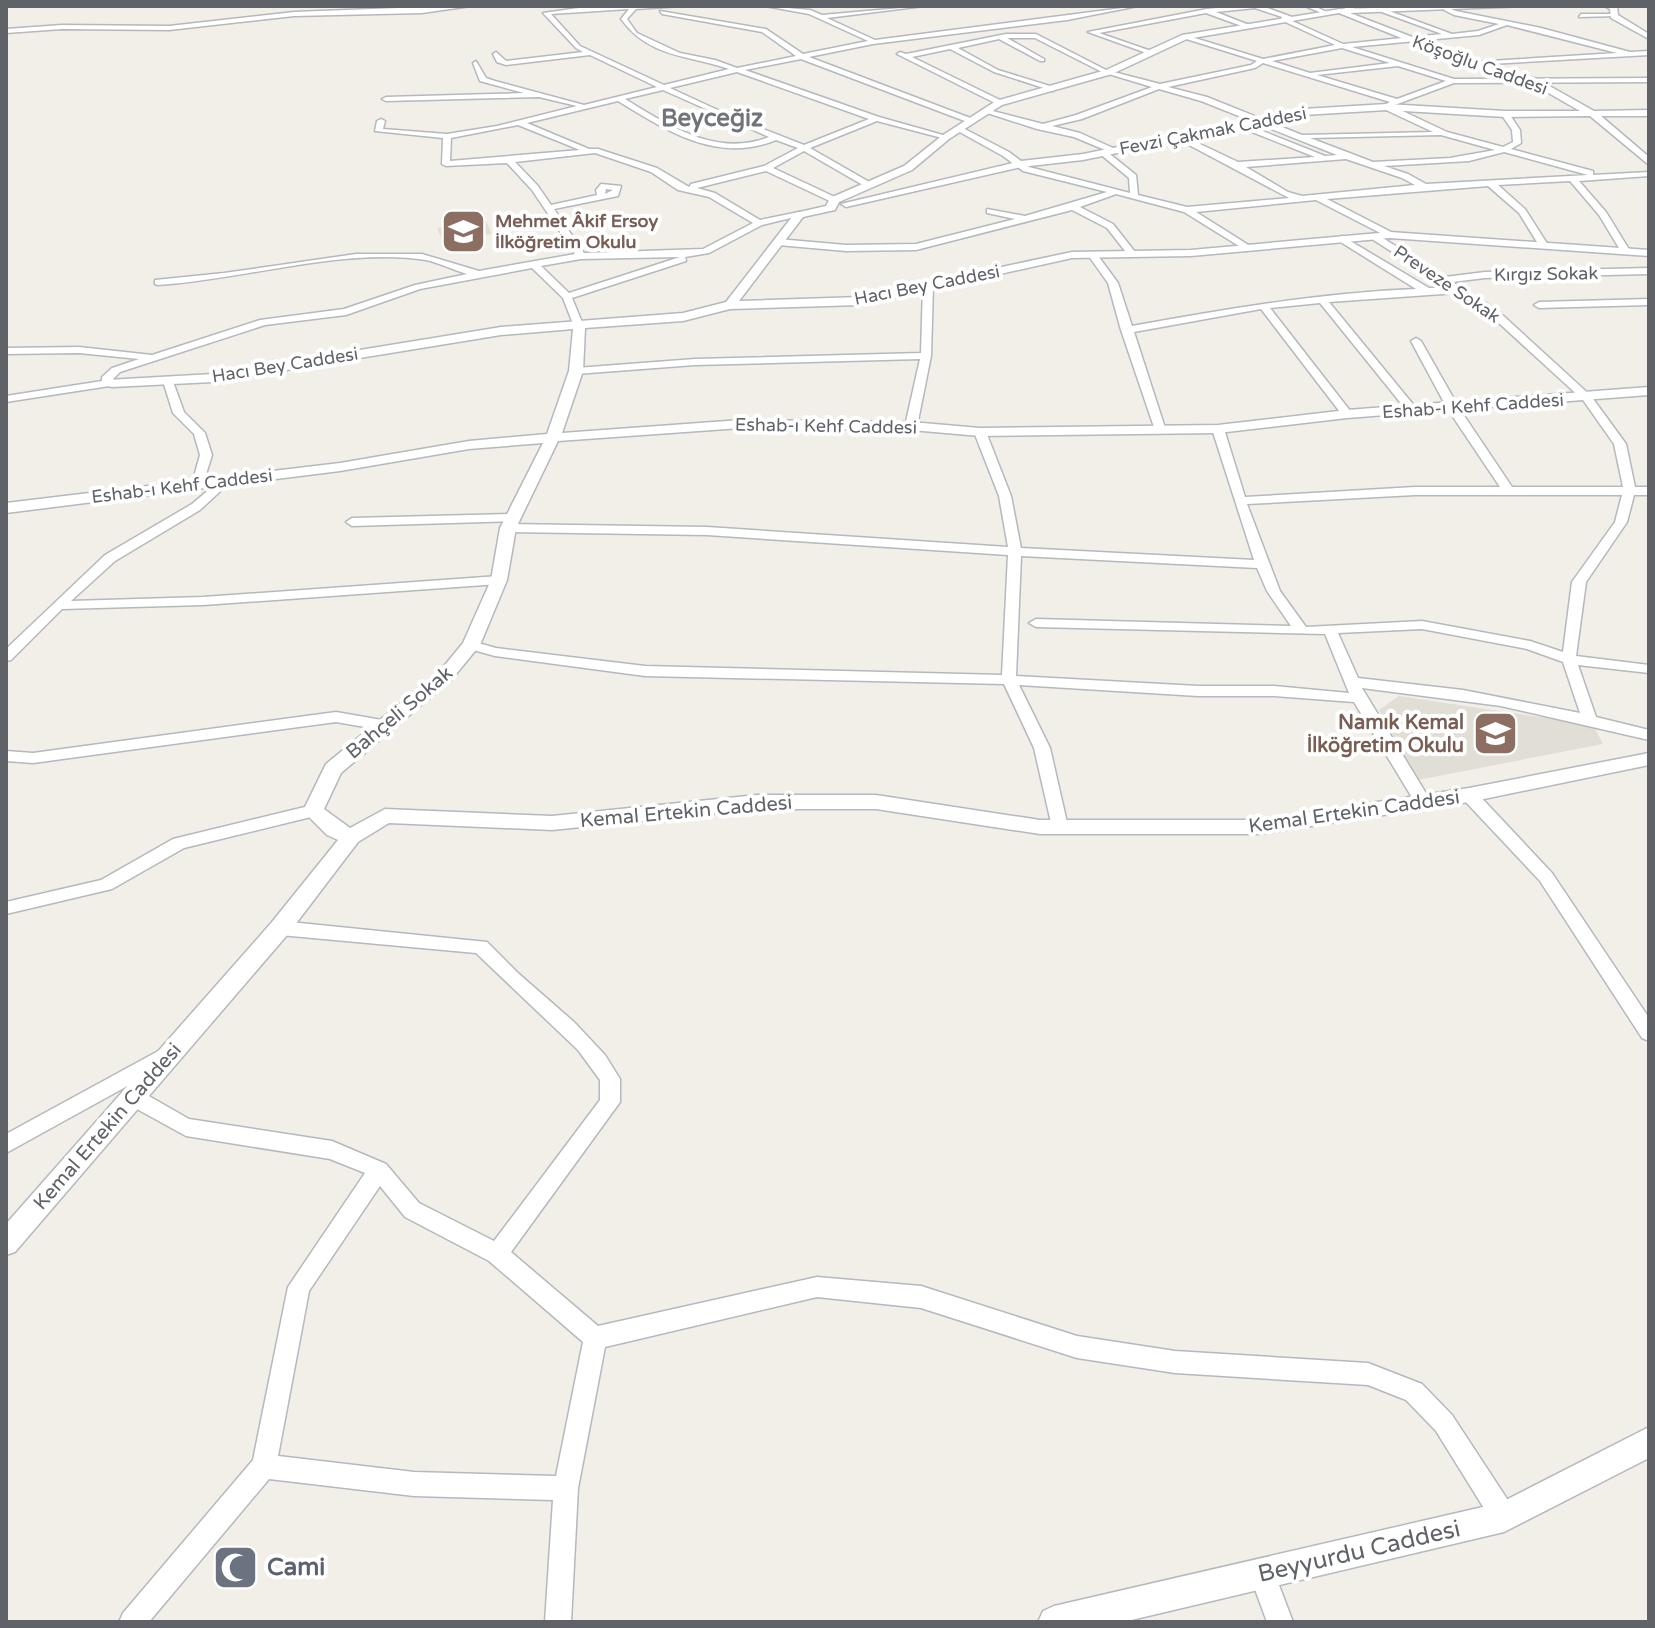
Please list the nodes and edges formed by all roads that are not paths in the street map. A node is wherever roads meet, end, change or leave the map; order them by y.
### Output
1 (468, 6) edge
2 (679, 6) edge
3 (768, 6) edge
4 (879, 6) edge
5 (921, 6) edge
6 (1135, 6) edge
7 (1308, 6) edge
8 (1360, 6) edge
9 (1475, 6) edge
10 (1522, 6) edge
11 (1608, 6) edge
12 (591, 7) edge
13 (633, 8) junction
14 (658, 8) edge
15 (1418, 8) edge
16 (1446, 9) junction
17 (1381, 10) junction
18 (887, 11) junction
19 (1207, 11) junction
20 (1340, 11) junction
21 (1326, 13) junction
22 (822, 16) junction
23 (1581, 16) dead end
24 (1614, 16) junction
25 (1287, 19) junction
26 (1505, 24) junction
27 (1247, 26) junction
28 (985, 29) junction
29 (6, 31) edge
30 (1453, 36) junction
31 (1001, 37) junction
32 (1185, 37) junction
33 (1649, 37) edge
34 (1408, 40) junction
35 (873, 42) junction
36 (948, 46) junction
37 (1342, 46) junction
38 (593, 53) junction
39 (1152, 53) junction
40 (1649, 53) edge
41 (496, 54) dead end
42 (1629, 54) junction
43 (802, 57) junction
44 (904, 57) junction
45 (1042, 60) dead end
46 (1262, 61) junction
47 (476, 63) dead end
48 (1474, 64) junction
49 (1404, 65) junction
50 (736, 70) junction
51 (1109, 72) junction
52 (1307, 74) junction
53 (1649, 80) edge
54 (1453, 81) junction
55 (1532, 81) junction
56 (1613, 81) junction
57 (666, 87) junction
58 (1157, 87) junction
59 (1649, 87) edge
60 (1050, 89) junction
61 (539, 95) junction
62 (618, 98) junction
63 (386, 99) dead end
64 (999, 103) junction
65 (1391, 104) junction
66 (583, 106) junction
67 (985, 111) junction
68 (1505, 114) junction
69 (1593, 114) junction
70 (1646, 115) edge
71 (876, 119) junction
72 (1258, 120) junction
73 (381, 121) dead end
74 (970, 121) junction
75 (520, 123) junction
76 (1241, 124) junction
77 (1040, 127) junction
78 (959, 128) junction
79 (1444, 134) junction
80 (447, 136) junction
81 (776, 137) junction
82 (946, 137) junction
83 (1178, 137) junction
84 (1301, 137) junction
85 (804, 148) junction
86 (587, 150) junction
87 (1506, 151) junction
88 (1107, 152) junction
89 (1347, 156) junction
90 (1326, 158) junction
91 (509, 160) junction
92 (1649, 162) edge
93 (1021, 164) junction
94 (1237, 165) junction
95 (1371, 165) junction
96 (767, 168) junction
97 (1649, 174) edge
98 (1604, 177) junction
99 (1573, 179) junction
100 (1490, 183) junction
101 (868, 185) junction
102 (1424, 187) junction
103 (691, 190) junction
104 (597, 192) dead end
105 (1115, 192) junction
106 (1134, 197) junction
107 (1313, 199) junction
108 (832, 204) junction
109 (1073, 207) junction
110 (547, 208) junction
111 (1187, 210) junction
112 (990, 211) dead end
113 (799, 215) junction
114 (1016, 215) junction
115 (759, 223) junction
116 (1390, 235) junction
117 (1375, 237) junction
118 (1342, 239) junction
119 (778, 242) junction
120 (1543, 245) junction
121 (1247, 248) junction
122 (1625, 251) junction
123 (1649, 253) edge
124 (688, 254) junction
125 (1132, 254) junction
126 (1093, 255) junction
127 (581, 256) junction
128 (534, 264) junction
129 (1649, 271) edge
130 (480, 274) junction
131 (1444, 280) junction
132 (158, 282) dead end
133 (928, 286) junction
134 (1460, 290) junction
135 (1430, 293) junction
136 (567, 297) junction
137 (1322, 299) junction
138 (1649, 302) edge
139 (730, 305) junction
140 (1539, 305) dead end
141 (1263, 306) junction
142 (579, 327) junction
143 (1126, 330) junction
144 (1416, 341) dead end
145 (6, 351) edge
146 (926, 356) junction
147 (156, 359) junction
148 (576, 371) junction
149 (168, 381) junction
150 (112, 383) junction
151 (1649, 391) edge
152 (1587, 398) junction
153 (6, 399) edge
154 (1453, 408) junction
155 (1412, 410) junction
156 (1347, 414) junction
157 (911, 426) junction
158 (1218, 429) junction
159 (1160, 431) junction
160 (980, 432) junction
161 (553, 437) junction
162 (224, 481) junction
163 (198, 484) junction
164 (1629, 489) junction
165 (1649, 491) edge
166 (1509, 492) junction
167 (1242, 501) junction
168 (6, 508) edge
169 (352, 522) dead end
170 (510, 523) junction
171 (1015, 551) junction
172 (1262, 564) junction
173 (499, 580) junction
174 (58, 605) junction
175 (1036, 623) dead end
176 (1330, 630) junction
177 (1302, 631) junction
178 (471, 645) junction
179 (6, 657) edge
180 (1569, 659) junction
181 (1649, 669) edge
182 (1009, 680) junction
183 (1351, 682) junction
184 (1359, 698) junction
185 (1591, 722) junction
186 (382, 725) junction
187 (1649, 735) edge
188 (6, 756) edge
189 (1649, 759) edge
190 (1469, 795) junction
191 (1422, 800) junction
192 (313, 811) junction
193 (1060, 827) junction
194 (351, 837) junction
195 (6, 908) edge
196 (280, 928) junction
197 (1649, 1033) edge
198 (171, 1052) junction
199 (133, 1097) junction
200 (6, 1144) edge
201 (379, 1170) junction
202 (6, 1243) edge
203 (497, 1254) junction
204 (595, 1338) junction
205 (1649, 1442) edge
206 (264, 1466) junction
207 (566, 1488) junction
208 (1504, 1517) junction
209 (1262, 1573) junction
210 (132, 1622) edge
211 (558, 1622) edge
212 (1054, 1622) edge
213 (1280, 1622) edge

1 - 29 street
2 - 14 street
3 - 22 street
4 - 18 street
5 - 18 street
6 - 28 street
7 - 21 street
8 - 20 street
9 - 10 street
9 - 16 street
11 - 24 street
12 - 13 street
12 - 38 street
13 - 14 street
13 - 50 street
14 - 43 street
15 - 16 street
15 - 17 street
16 - 26 street
17 - 20 street
17 - 30 street
18 - 22 street
19 - 25 street
19 - 27 street
19 - 39 street
20 - 21 street
20 - 34 street, Köşoğlu Caddesi
21 - 25 street
22 - 35 street
23 - 24 street
24 - 33 street
25 - 27 street
25 - 37 street
26 - 30 street
26 - 42 street
27 - 32 street
28 - 31 street
28 - 35 street
30 - 34 street
31 - 36 street
31 - 45 street
31 - 51 street
32 - 39 street
32 - 46 street
34 - 37 street
34 - 48 street, Köşoğlu Caddesi
35 - 43 street
35 - 44 street
36 - 44 street
36 - 60 street
37 - 46 street
37 - 49 street
38 - 41 street
38 - 57 street
39 - 51 street
40 - 42 street
42 - 48 street
43 - 50 street
43 - 74 street
44 - 64 street
46 - 52 street
46 - 58 street
47 - 61 street
48 - 55 street, Köşoğlu Caddesi
49 - 52 street
49 - 54 street
50 - 57 street
50 - 71 street
51 - 58 street
51 - 60 street
52 - 65 street
53 - 56 street
54 - 55 street
54 - 65 street
55 - 56 street
55 - 69 street, Köşoğlu Caddesi
56 - 59 street
57 - 62 street
57 - 81 street
58 - 72 street
58 - 77 street
60 - 64 street
61 - 63 street
61 - 66 street
62 - 66 street
62 - 81 street
64 - 67 street
65 - 68 street, Fevzi Çakmak Caddesi
65 - 72 street, Fevzi Çakmak Caddesi
65 - 79 street
66 - 75 street
67 - 74 street
67 - 77 street
68 - 69 street, Fevzi Çakmak Caddesi
68 - 87 street
69 - 70 street, Fevzi Çakmak Caddesi
69 - 92 street, Köşoğlu Caddesi
71 - 82 street
71 - 85 street
72 - 76 street, Fevzi Çakmak Caddesi
72 - 84 street
73 - 80 street
74 - 78 street
75 - 80 street
75 - 86 street
76 - 83 street, Fevzi Çakmak Caddesi
76 - 90 street
77 - 88 street
78 - 82 street
78 - 93 street
79 - 84 street
79 - 87 street
80 - 91 street
81 - 85 street
82 - 101 street
83 - 88 street, Fevzi Çakmak Caddesi
83 - 94 street
84 - 89 street
85 - 96 street
85 - 101 street
86 - 91 street
86 - 103 street
87 - 95 street
87 - 98 street
88 - 93 street, Fevzi Çakmak Caddesi
88 - 106 street
89 - 90 street
89 - 95 street
90 - 94 street
91 - 110 street
93 - 105 street
93 - 108 street, Fevzi Çakmak Caddesi
94 - 107 street
95 - 102 street
96 - 103 street
96 - 108 street
97 - 98 street
98 - 99 street
99 - 100 street
99 - 122 street
100 - 102 street
100 - 120 street
101 - 108 street
102 - 107 street
103 - 115 street
104 - 110 street
105 - 106 street
105 - 109 street
106 - 111 street
107 - 111 street
107 - 116 street
108 - 113 street
109 - 114 street
109 - 125 street
110 - 127 street
111 - 121 street
112 - 114 street
113 - 115 street
113 - 119 street
114 - 119 street
115 - 124 street
116 - 117 street, Hacı Bey Caddesi
116 - 120 street, Hacı Bey Caddesi
117 - 118 street, Hacı Bey Caddesi
117 - 131 street, Preveze Sokak
118 - 121 street, Hacı Bey Caddesi
118 - 135 street
119 - 139 street
120 - 122 street, Hacı Bey Caddesi
121 - 125 street, Hacı Bey Caddesi
122 - 123 street, Hacı Bey Caddesi
124 - 127 street
124 - 136 street
125 - 126 street, Hacı Bey Caddesi
126 - 133 street, Hacı Bey Caddesi
126 - 143 street
127 - 128 street
128 - 130 street
128 - 136 street
129 - 131 street, Kırgız Sokak
130 - 132 street
130 - 147 street
131 - 134 street, Preveze Sokak
133 - 139 street, Hacı Bey Caddesi
133 - 146 street
134 - 135 street
134 - 152 street, Preveze Sokak
135 - 137 street
136 - 142 street
137 - 141 street
137 - 155 street
138 - 140 street
139 - 142 street, Hacı Bey Caddesi
141 - 143 street
141 - 156 street
142 - 148 street, Bahçeli Sokak
142 - 149 street, Hacı Bey Caddesi
143 - 159 street
144 - 154 street
145 - 147 street
146 - 148 street
146 - 157 street
147 - 150 street
148 - 161 street, Bahçeli Sokak
149 - 150 street, Hacı Bey Caddesi
149 - 163 street
150 - 153 street
151 - 152 street, Eshab-ı Kehf Caddesi
152 - 154 street, Eshab-ı Kehf Caddesi
152 - 164 street, Preveze Sokak
154 - 155 street, Eshab-ı Kehf Caddesi
154 - 166 street
155 - 156 street, Eshab-ı Kehf Caddesi
156 - 158 street, Eshab-ı Kehf Caddesi
157 - 160 street, Eshab-ı Kehf Caddesi
157 - 161 street, Eshab-ı Kehf Caddesi
158 - 159 street, Eshab-ı Kehf Caddesi
158 - 167 street
159 - 160 street, Eshab-ı Kehf Caddesi
160 - 171 street
161 - 162 street, Eshab-ı Kehf Caddesi
161 - 170 street, Bahçeli Sokak
162 - 163 street, Eshab-ı Kehf Caddesi
162 - 174 street
163 - 168 street, Eshab-ı Kehf Caddesi
164 - 165 street
164 - 166 street
164 - 180 street
166 - 167 street
167 - 172 street
169 - 170 street
170 - 171 street
170 - 173 street, Bahçeli Sokak
171 - 172 street
171 - 182 street
172 - 177 street
173 - 174 street
173 - 178 street, Bahçeli Sokak
174 - 179 street
175 - 177 street
176 - 177 street
176 - 180 street
176 - 183 street
178 - 182 street
178 - 186 street, Bahçeli Sokak
180 - 181 street
180 - 185 street
182 - 184 street
182 - 193 street
183 - 184 street
183 - 185 street
184 - 191 street
185 - 187 street
186 - 188 street
186 - 192 street, Bahçeli Sokak
189 - 190 street, Kemal Ertekin Caddesi
190 - 191 street, Kemal Ertekin Caddesi
190 - 197 street
191 - 193 street, Kemal Ertekin Caddesi
192 - 194 street
192 - 195 street
193 - 194 street, Kemal Ertekin Caddesi
194 - 196 street, Kemal Ertekin Caddesi
196 - 198 street, Kemal Ertekin Caddesi
196 - 203 street
198 - 199 street, Kemal Ertekin Caddesi
198 - 200 street
199 - 201 street
199 - 202 street, Kemal Ertekin Caddesi
201 - 203 street
201 - 206 street
203 - 204 street
204 - 207 street
204 - 208 street
205 - 208 street, Beyyurdu Caddesi
206 - 207 street
206 - 210 street
207 - 211 street
208 - 209 street, Beyyurdu Caddesi
209 - 212 street, Beyyurdu Caddesi
209 - 213 street

